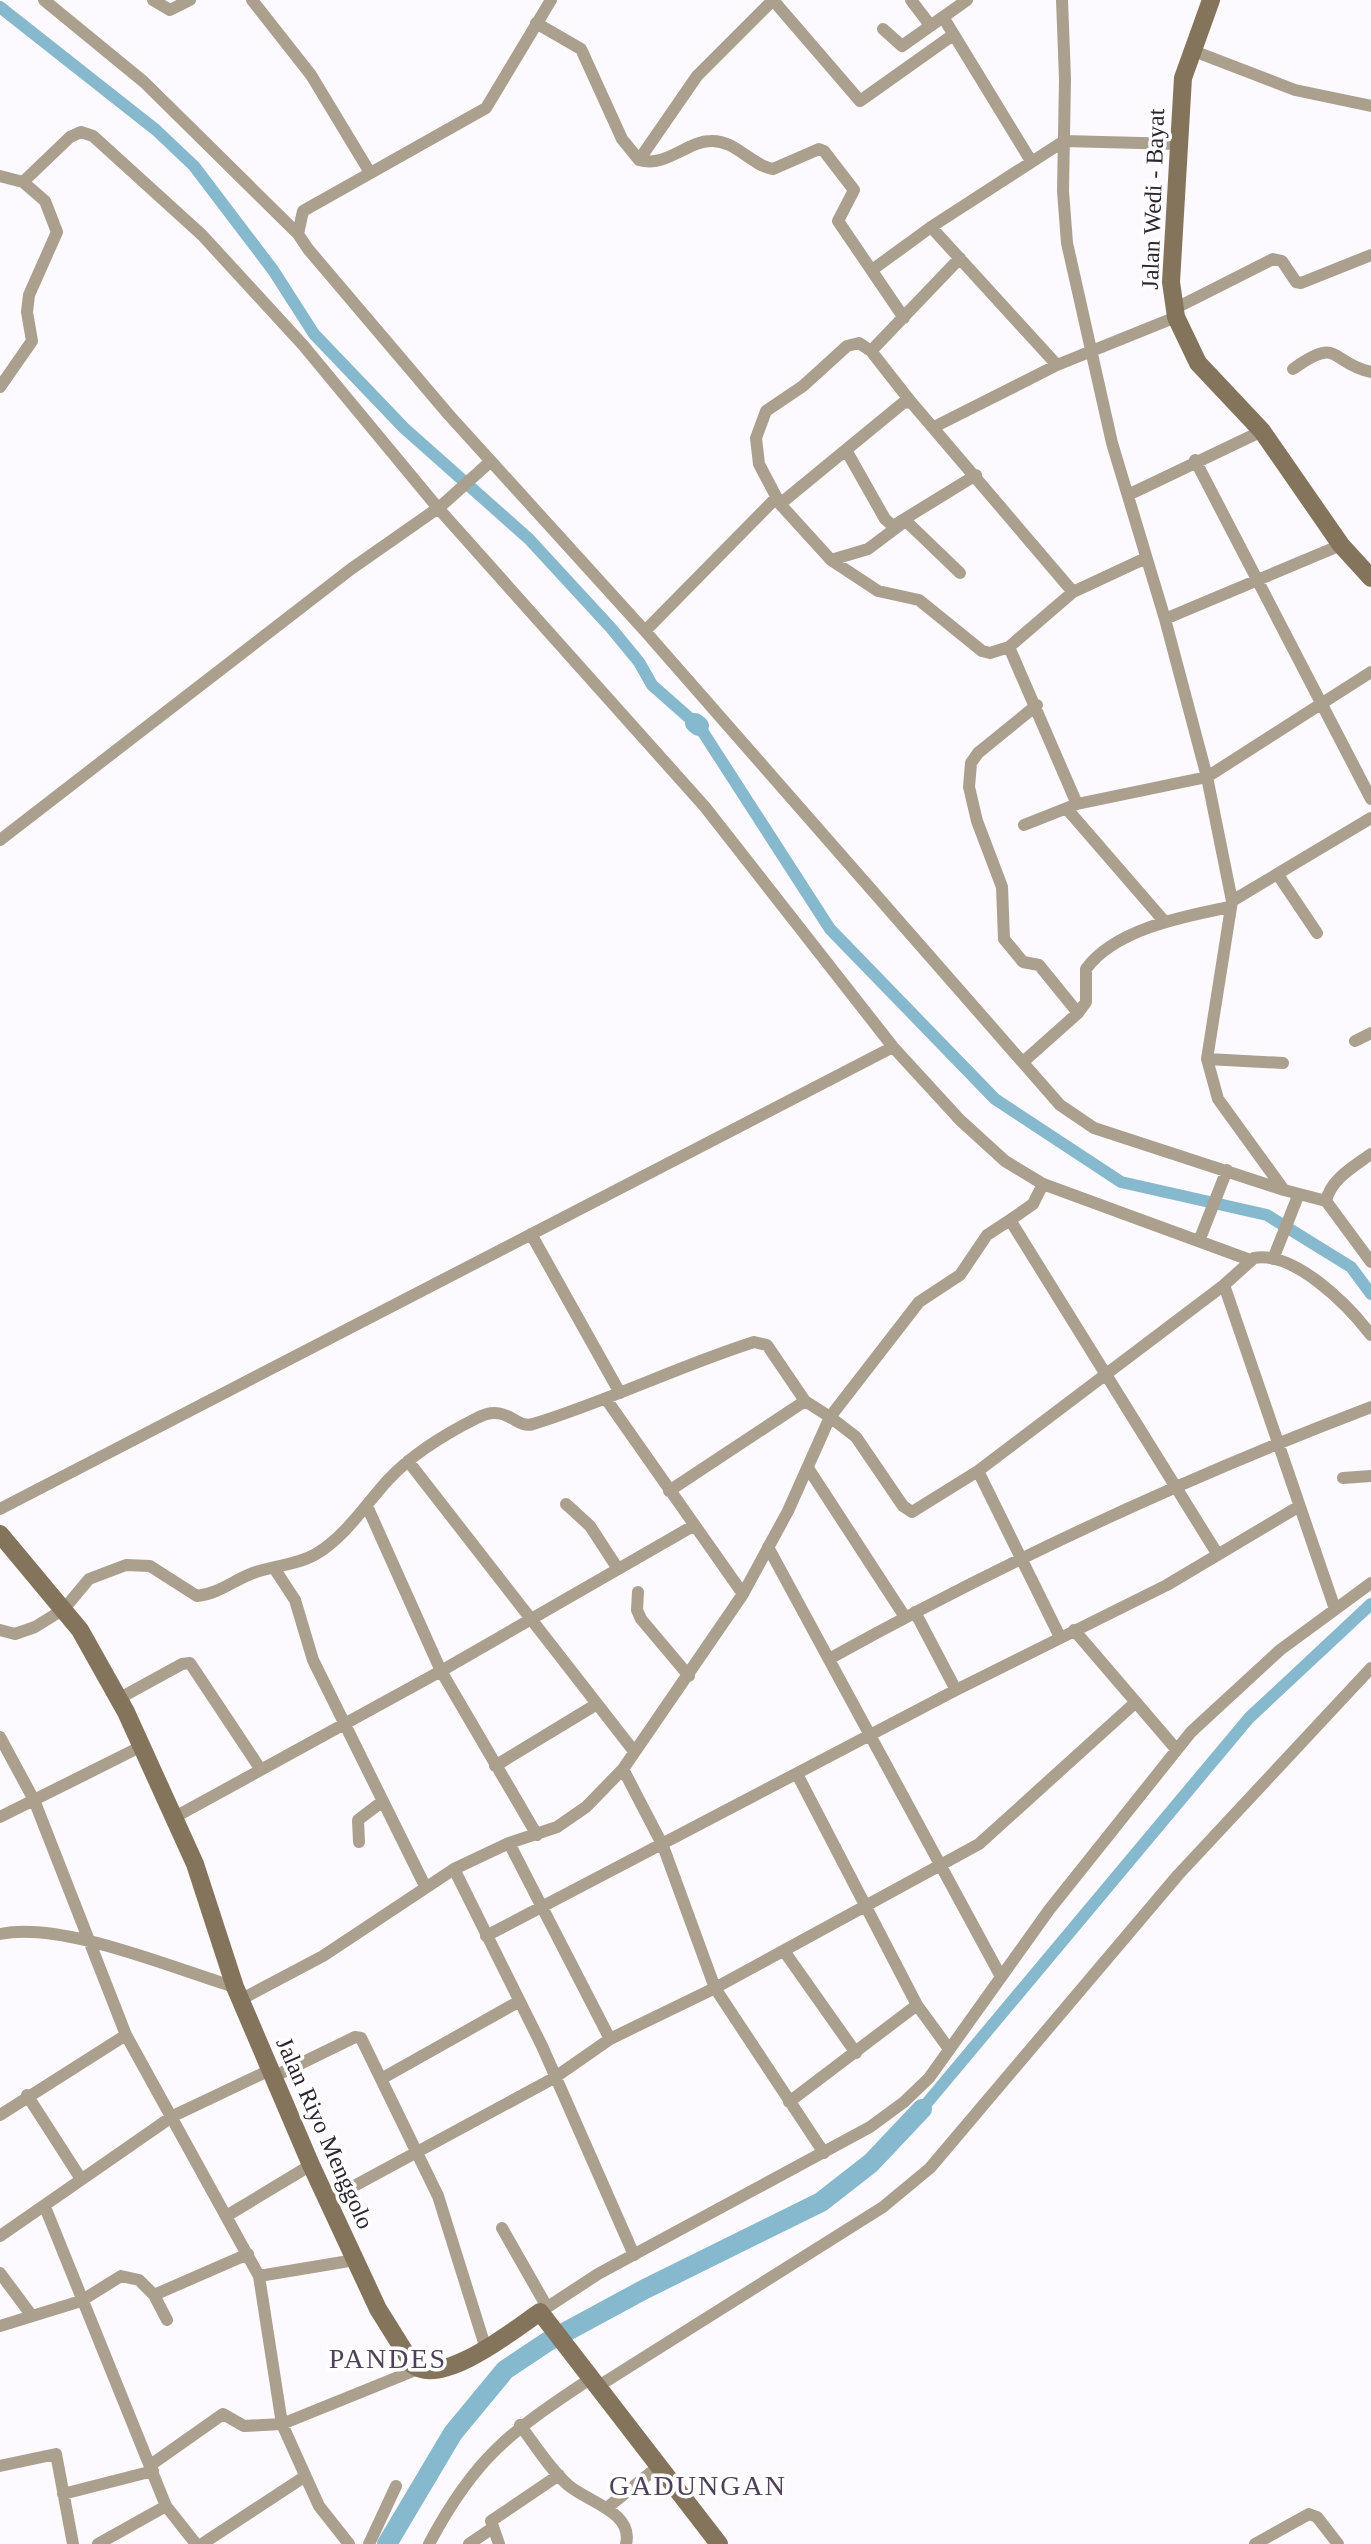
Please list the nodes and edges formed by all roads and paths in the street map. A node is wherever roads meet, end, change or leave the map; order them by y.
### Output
1 (44, 0) edge
2 (153, 0) edge
3 (190, 0) edge
4 (252, 0) edge
5 (551, 0) edge
6 (773, 0) edge
7 (911, 0) edge
8 (967, 0) edge
9 (1062, 0) edge
10 (1211, 0) edge
11 (943, 17) junction
12 (536, 23) junction
13 (930, 25) junction
14 (883, 29) dead end
15 (953, 35) junction
16 (1191, 50) junction
17 (1371, 106) edge
18 (1064, 141) junction
19 (1179, 144) junction
20 (639, 160) junction
21 (1031, 161) junction
22 (369, 171) junction
23 (0, 176) edge
24 (23, 182) junction
25 (931, 227) junction
26 (298, 234) junction
27 (1371, 255) edge
28 (960, 258) junction
29 (872, 270) junction
30 (1175, 313) junction
31 (904, 318) junction
32 (871, 351) junction
33 (1090, 351) junction
34 (1057, 365) junction
35 (1293, 369) dead end
36 (1371, 372) edge
37 (0, 387) edge
38 (911, 402) junction
39 (934, 427) junction
40 (1262, 431) junction
41 (846, 450) junction
42 (1195, 460) junction
43 (490, 462) junction
44 (976, 475) junction
45 (1128, 495) junction
46 (778, 501) junction
47 (440, 507) junction
48 (903, 523) junction
49 (1341, 545) junction
50 (1146, 558) junction
51 (831, 560) junction
52 (960, 573) dead end
53 (1371, 578) edge
54 (1257, 579) junction
55 (1073, 592) junction
56 (1165, 619) junction
57 (645, 631) junction
58 (1009, 647) junction
59 (1371, 672) edge
60 (1322, 701) junction
61 (1037, 705) junction
62 (1207, 777) junction
63 (1366, 777) edge
64 (1371, 799) edge
65 (1072, 806) junction
66 (1371, 818) edge
67 (1024, 825) dead end
68 (0, 840) edge
69 (1278, 875) junction
70 (1231, 904) junction
71 (1164, 921) junction
72 (1317, 933) dead end
73 (1078, 1013) junction
74 (1371, 1033) edge
75 (1355, 1041) dead end
76 (893, 1047) junction
77 (1207, 1059) junction
78 (1023, 1062) junction
79 (1283, 1063) dead end
80 (1371, 1154) edge
81 (1226, 1173) junction
82 (1043, 1184) junction
83 (1284, 1190) junction
84 (1297, 1199) junction
85 (1326, 1201) junction
86 (1010, 1220) junction
87 (531, 1234) junction
88 (1200, 1238) junction
89 (1274, 1255) junction
90 (1250, 1260) junction
91 (1371, 1262) edge
92 (1224, 1285) junction
93 (1371, 1335) edge
94 (1103, 1373) junction
95 (620, 1393) junction
96 (606, 1399) junction
97 (805, 1401) junction
98 (1371, 1407) edge
99 (830, 1417) junction
100 (1280, 1442) junction
101 (408, 1461) junction
102 (808, 1468) junction
103 (978, 1471) junction
104 (1371, 1476) edge
105 (1343, 1478) dead end
106 (1177, 1489) junction
107 (669, 1491) junction
108 (566, 1504) dead end
109 (367, 1506) junction
110 (1298, 1507) junction
111 (0, 1509) edge
112 (693, 1526) junction
113 (0, 1534) edge
114 (768, 1547) junction
115 (1218, 1555) junction
116 (1023, 1556) junction
117 (274, 1568) junction
118 (618, 1569) junction
119 (1371, 1583) edge
120 (638, 1592) dead end
121 (743, 1594) junction
122 (64, 1609) junction
123 (1335, 1609) junction
124 (910, 1615) junction
125 (533, 1618) junction
126 (0, 1630) edge
127 (1074, 1630) junction
128 (1060, 1637) junction
129 (829, 1659) junction
130 (1371, 1668) edge
131 (441, 1671) junction
132 (689, 1676) junction
133 (956, 1690) junction
134 (120, 1698) junction
135 (1136, 1702) junction
136 (597, 1704) junction
137 (343, 1724) junction
138 (871, 1735) junction
139 (0, 1737) edge
140 (142, 1746) junction
141 (1176, 1749) junction
142 (633, 1750) junction
143 (495, 1766) junction
144 (623, 1769) junction
145 (261, 1770) junction
146 (797, 1774) junction
147 (34, 1800) junction
148 (383, 1801) junction
149 (0, 1817) edge
150 (175, 1817) junction
151 (537, 1835) junction
152 (359, 1842) dead end
153 (509, 1843) junction
154 (663, 1846) junction
155 (940, 1868) junction
156 (454, 1869) junction
157 (425, 1886) junction
158 (867, 1907) junction
159 (544, 1908) junction
160 (0, 1934) edge
161 (486, 1936) junction
162 (90, 1942) junction
163 (784, 1951) junction
164 (1000, 1975) junction
165 (715, 1988) junction
166 (237, 1993) junction
167 (518, 2002) junction
168 (917, 2005) junction
169 (126, 2035) junction
170 (610, 2039) junction
171 (949, 2049) junction
172 (856, 2053) junction
173 (272, 2074) junction
174 (554, 2078) junction
175 (381, 2079) junction
176 (27, 2095) junction
177 (789, 2102) junction
178 (0, 2115) edge
179 (173, 2116) junction
180 (417, 2152) junction
181 (824, 2153) junction
182 (311, 2165) junction
183 (81, 2179) junction
184 (330, 2199) junction
185 (45, 2207) junction
186 (228, 2215) junction
187 (502, 2228) dead end
188 (0, 2236) edge
189 (248, 2254) junction
190 (634, 2255) junction
191 (355, 2260) junction
192 (0, 2273) edge
193 (259, 2276) junction
194 (154, 2295) junction
195 (81, 2301) junction
196 (543, 2312) junction
197 (32, 2316) junction
198 (167, 2320) dead end
199 (0, 2326) edge
200 (486, 2349) junction
201 (418, 2369) junction
202 (593, 2383) junction
203 (282, 2424) junction
204 (520, 2425) junction
205 (0, 2466) edge
206 (659, 2466) junction
207 (153, 2468) junction
208 (559, 2475) junction
209 (304, 2477) junction
210 (396, 2486) dead end
211 (63, 2494) junction
212 (166, 2506) junction
213 (608, 2507) junction
214 (491, 2529) junction
215 (122, 2538) edge
216 (1272, 2540) edge
217 (73, 2544) edge
218 (98, 2544) edge
219 (196, 2544) edge
220 (202, 2544) edge
221 (349, 2544) edge
222 (369, 2544) edge
223 (429, 2544) edge
224 (469, 2544) edge
225 (499, 2544) edge
226 (626, 2544) edge
227 (719, 2544) edge
228 (1255, 2544) edge
229 (1338, 2544) edge

1 - 26 street
2 - 3 street
4 - 22 street
5 - 12 street
6 - 15 street
6 - 20 street
7 - 13 street
8 - 11 street
9 - 18 street
10 - 16 street, Jalan Wedi - Bayat
11 - 13 street
11 - 15 street
12 - 20 street
12 - 22 street
13 - 14 street
15 - 21 street
16 - 17 street
16 - 19 street, Jalan Wedi - Bayat
18 - 19 street
18 - 21 street
18 - 33 street
19 - 30 street, Jalan Wedi - Bayat
20 - 29 street
21 - 25 street
22 - 26 street
23 - 24 street
24 - 37 street
24 - 47 street
25 - 28 street
25 - 29 street
26 - 43 street
27 - 30 street
28 - 31 street
28 - 34 street
29 - 31 street
30 - 33 street
30 - 40 street, Jalan Wedi - Bayat
31 - 32 street
32 - 38 street
32 - 46 street
33 - 34 street
33 - 45 street
34 - 39 street
35 - 36 street
38 - 39 street
38 - 41 street
39 - 44 street
40 - 42 street
40 - 49 street, Jalan Wedi - Bayat
41 - 46 street
41 - 48 street
42 - 45 street
42 - 54 street
43 - 47 street
43 - 57 street
44 - 48 street
44 - 55 street
45 - 50 street
46 - 51 street
46 - 57 street
47 - 68 street
47 - 76 street
48 - 51 street
48 - 52 street
49 - 53 street, Jalan Wedi - Bayat
49 - 54 street
50 - 55 street
50 - 56 street
51 - 58 street
54 - 56 street
54 - 60 street
55 - 58 street
56 - 62 street
57 - 78 street
58 - 61 street
59 - 60 street
60 - 62 street
60 - 63 street
61 - 65 street
61 - 73 street
62 - 65 street
62 - 70 street
63 - 64 street
65 - 67 street
65 - 71 street
66 - 69 street
69 - 70 street
69 - 72 street
70 - 71 street
70 - 77 street
71 - 73 street
73 - 78 street
74 - 75 street
76 - 82 street
76 - 87 street
77 - 79 street
77 - 83 street
78 - 81 street
80 - 85 street
81 - 83 street
81 - 88 street
82 - 86 street
82 - 88 street
83 - 84 street
84 - 85 street
84 - 89 street
85 - 91 street
86 - 94 street
86 - 99 street
87 - 95 street
87 - 111 street
88 - 90 street
89 - 90 street
89 - 93 street
90 - 92 street
92 - 94 street
92 - 100 street
94 - 103 street
94 - 106 street
95 - 96 street
95 - 97 street
96 - 101 street
96 - 107 street
97 - 99 street
97 - 107 street
98 - 100 street
99 - 102 street
99 - 103 street
100 - 106 street
100 - 110 street
101 - 109 street
101 - 125 street
102 - 114 street
102 - 124 street
103 - 116 street
104 - 105 street
106 - 115 street
106 - 116 street
107 - 112 street
108 - 118 street
109 - 117 street
109 - 131 street
110 - 115 street
110 - 123 street
112 - 118 street
112 - 121 street
113 - 122 street, Jalan Riyo Menggolo
114 - 121 street
114 - 129 street
115 - 127 street
116 - 124 street
116 - 128 street
117 - 122 street
117 - 137 street
118 - 125 street
119 - 123 street
120 - 132 street
121 - 132 street
122 - 126 street
122 - 134 street, Jalan Riyo Menggolo
123 - 141 street
124 - 129 street
124 - 133 street
125 - 131 street
125 - 136 street
127 - 128 street
127 - 135 street
128 - 133 street
129 - 138 street
130 - 202 street
131 - 137 street
131 - 143 street
132 - 142 street
133 - 138 street
134 - 140 street, Jalan Riyo Menggolo
134 - 145 street
135 - 141 street
135 - 155 street
136 - 142 street
136 - 143 street
137 - 145 street
137 - 148 street
138 - 146 street
138 - 155 street
139 - 147 street
140 - 147 street
140 - 150 street, Jalan Riyo Menggolo
141 - 164 street
142 - 144 street
143 - 151 street
144 - 151 street
144 - 154 street
145 - 150 street
146 - 154 street
146 - 158 street
147 - 149 street
147 - 162 street
148 - 152 street
148 - 157 street
150 - 166 street, Jalan Riyo Menggolo
151 - 153 street
153 - 156 street
153 - 159 street
154 - 159 street
154 - 165 street
155 - 158 street
155 - 164 street
156 - 157 street
156 - 161 street
157 - 166 street
158 - 163 street
158 - 168 street
159 - 161 street
159 - 170 street
160 - 162 street
161 - 167 street
162 - 166 street
162 - 169 street
163 - 165 street
163 - 172 street
164 - 171 street
165 - 170 street
165 - 177 street
166 - 173 street, Jalan Riyo Menggolo
167 - 174 street
167 - 175 street
168 - 171 street
168 - 172 street
169 - 176 street
169 - 179 street
170 - 174 street
171 - 181 street
172 - 177 street
173 - 175 street
173 - 179 street
173 - 182 street, Jalan Riyo Menggolo
174 - 180 street
174 - 190 street
175 - 180 street
176 - 178 street
176 - 183 street
177 - 181 street
179 - 183 street
179 - 186 street
180 - 184 street
180 - 200 street
181 - 190 street
182 - 184 street, Jalan Riyo Menggolo
182 - 186 street
183 - 185 street
184 - 191 street, Jalan Riyo Menggolo
185 - 188 street
185 - 195 street
186 - 189 street
187 - 196 street
189 - 193 street
189 - 194 street
190 - 196 street
191 - 193 street
191 - 201 street, Jalan Riyo Menggolo
192 - 197 street
193 - 203 street
194 - 195 street
194 - 198 street
195 - 197 street
195 - 207 street
196 - 200 street
196 - 202 street
197 - 199 street
200 - 201 street
201 - 203 street
202 - 204 street
202 - 206 street
203 - 207 street
203 - 209 street
204 - 208 street
204 - 223 street
205 - 211 street
206 - 213 street
206 - 227 street
207 - 211 street
207 - 212 street
208 - 213 street
208 - 214 street
209 - 220 street
209 - 221 street
210 - 222 street
211 - 217 street
212 - 215 street
212 - 219 street
213 - 226 street
214 - 224 street
214 - 225 street
215 - 218 street
216 - 228 street
216 - 229 street

